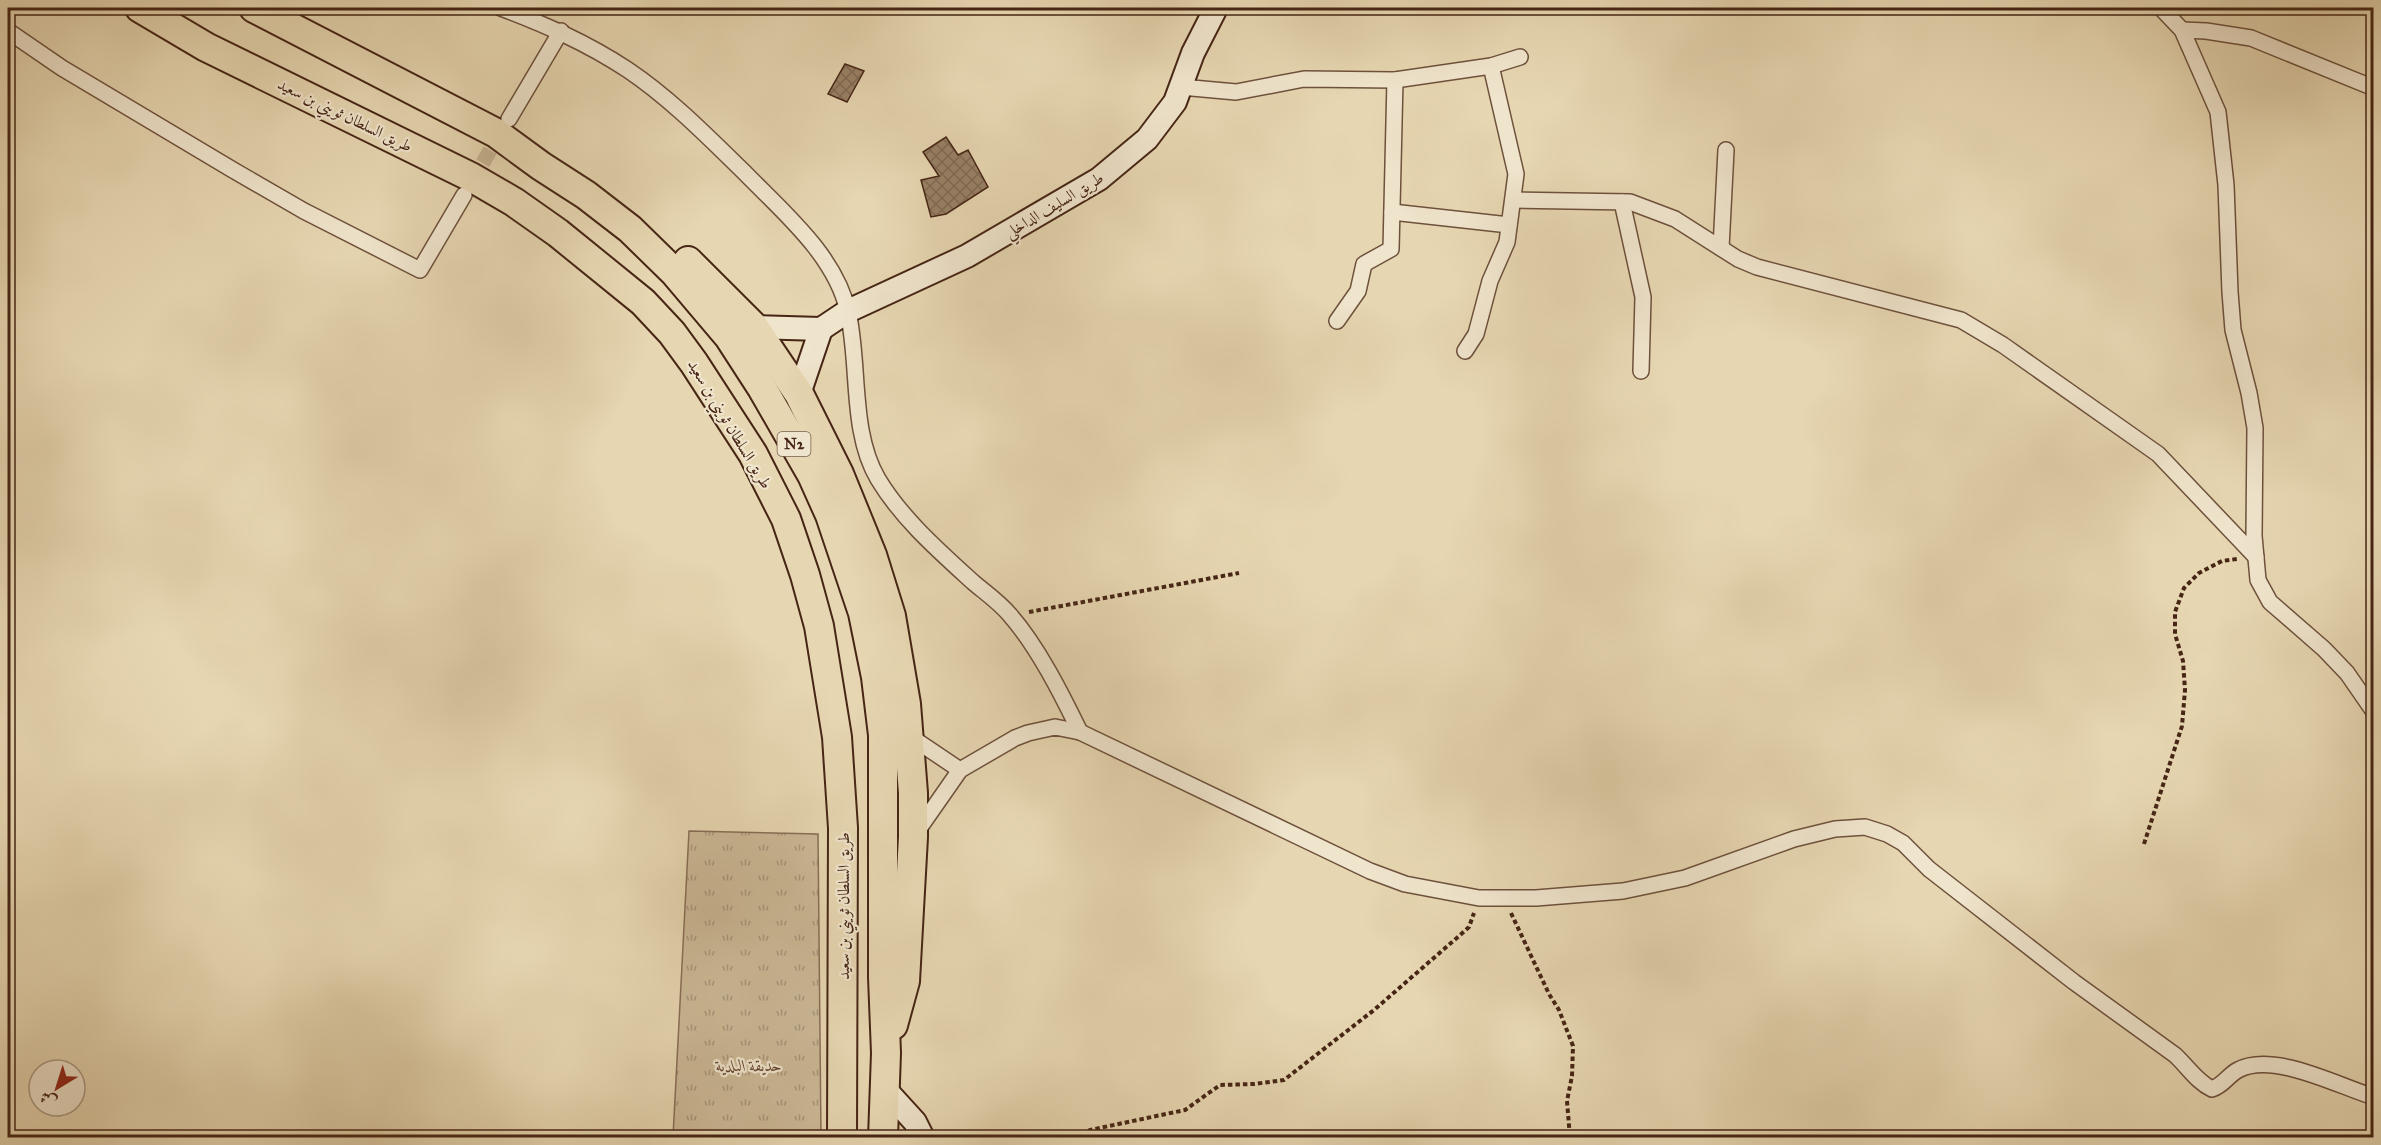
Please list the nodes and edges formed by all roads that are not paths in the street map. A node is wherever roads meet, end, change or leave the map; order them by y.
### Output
1 (140, 8) edge
2 (254, 8) edge
3 (501, 8) edge
4 (2161, 8) edge
5 (1211, 14) edge
6 (2182, 30) junction
7 (8, 31) edge
8 (561, 31) junction
9 (1521, 57) dead end
10 (1491, 66) junction
11 (1395, 80) junction
12 (1181, 87) junction
13 (2373, 88) edge
14 (502, 126) junction
15 (1726, 150) dead end
16 (464, 195) tunnel mouth
17 (1513, 200) junction
18 (1622, 202) junction
19 (1392, 212) junction
20 (1509, 225) junction
21 (1720, 248) junction
22 (848, 311) junction
23 (1337, 321) dead end
24 (754, 327) junction
25 (821, 329) junction
26 (1464, 351) dead end
27 (1641, 371) dead end
28 (799, 394) junction
29 (2256, 557) junction
30 (2373, 712) edge
31 (1080, 732) junction
32 (908, 735) junction
33 (960, 770) junction
34 (913, 837) junction
35 (886, 1053) junction
36 (884, 1088) junction
37 (2373, 1097) edge
38 (842, 1137) edge
39 (883, 1137) edge
40 (923, 1137) edge

1 - 38 highway, طريق السلطان ثويني بن سعيد / N2
2 - 14 highway, N2
3 - 8 street
4 - 6 street
5 - 12 street, طريق السليف الداخلي
6 - 13 street
6 - 29 street
7 - 16 street
8 - 14 street
8 - 22 street
9 - 10 street
10 - 11 street
10 - 17 street
11 - 12 street
11 - 19 street
12 - 22 street, طريق السليف الداخلي
14 - 24 highway
14 - 35 highway, N2
15 - 21 street
17 - 18 street
17 - 20 street
18 - 21 street
18 - 27 street
19 - 20 street
19 - 23 street
20 - 26 street
21 - 29 street
22 - 25 street, طريق السليف الداخلي
22 - 31 street
24 - 25 street
24 - 28 highway
25 - 28 street
28 - 32 highway
29 - 30 street
31 - 33 street
31 - 37 street
32 - 33 street
32 - 34 highway
33 - 34 street
34 - 35 highway
35 - 36 highway, N2
36 - 39 highway, N2
36 - 40 street

